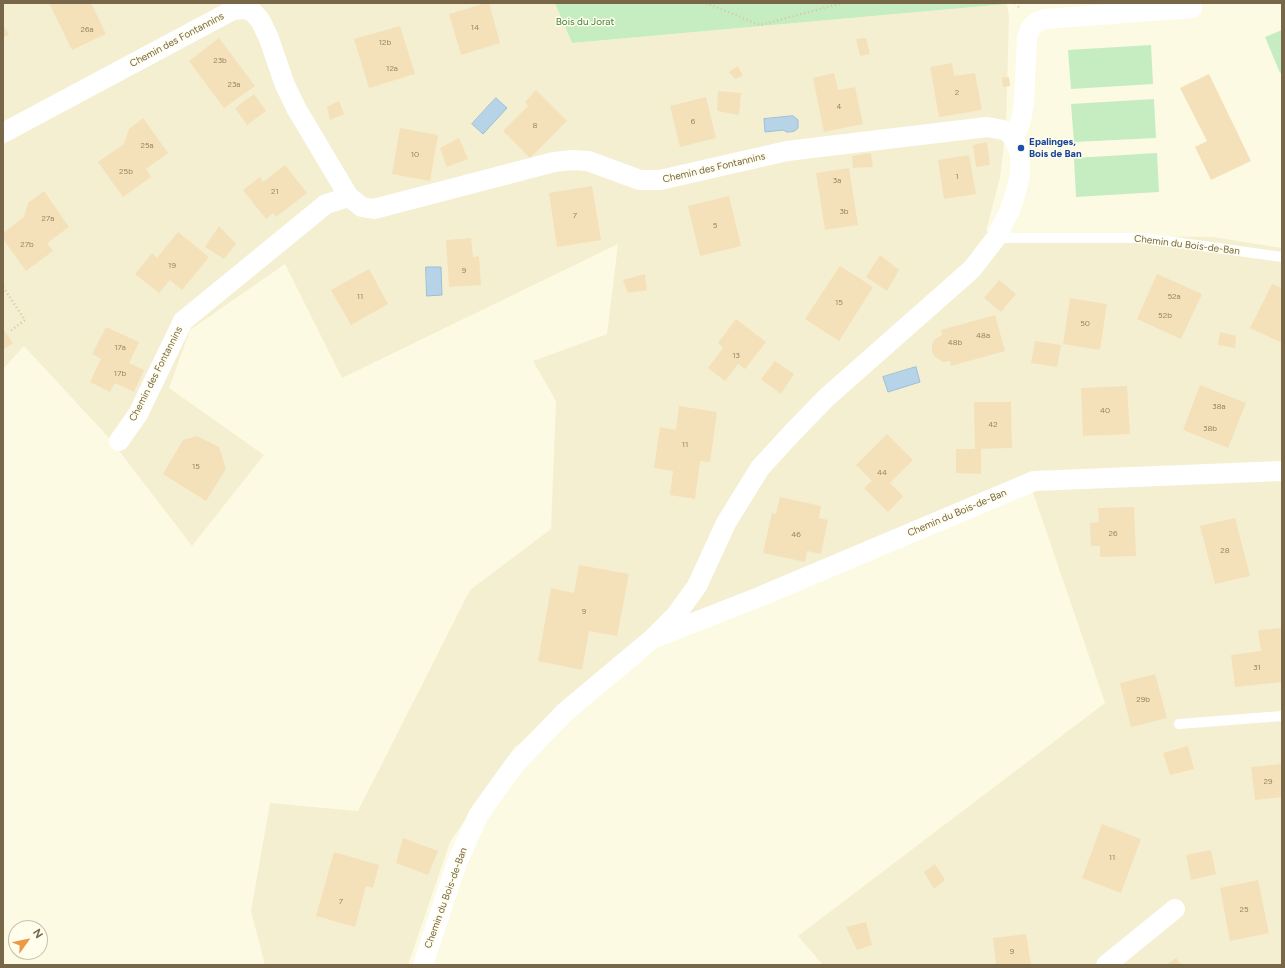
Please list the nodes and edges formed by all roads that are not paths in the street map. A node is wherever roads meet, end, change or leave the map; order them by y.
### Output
1 (1192, 8) dead end
2 (3, 133) edge
3 (1014, 139) junction
4 (349, 197) junction
5 (996, 238) junction
6 (1282, 257) edge
7 (119, 441) dead end
8 (1282, 471) edge
9 (651, 640) junction
10 (1282, 716) edge
11 (1179, 724) dead end
12 (1175, 909) dead end
13 (423, 965) edge
14 (1106, 965) edge

1 - 3 street
2 - 4 street, Chemin des Fontannins
3 - 4 street, Chemin des Fontannins
3 - 5 street, Chemin du Bois-de-Ban
4 - 7 street, Chemin des Fontannins
5 - 6 lane, Chemin du Bois-de-Ban
5 - 9 street, Chemin du Bois-de-Ban
8 - 9 street, Chemin du Bois-de-Ban
9 - 13 street, Chemin du Bois-de-Ban
10 - 11 lane
12 - 14 street

